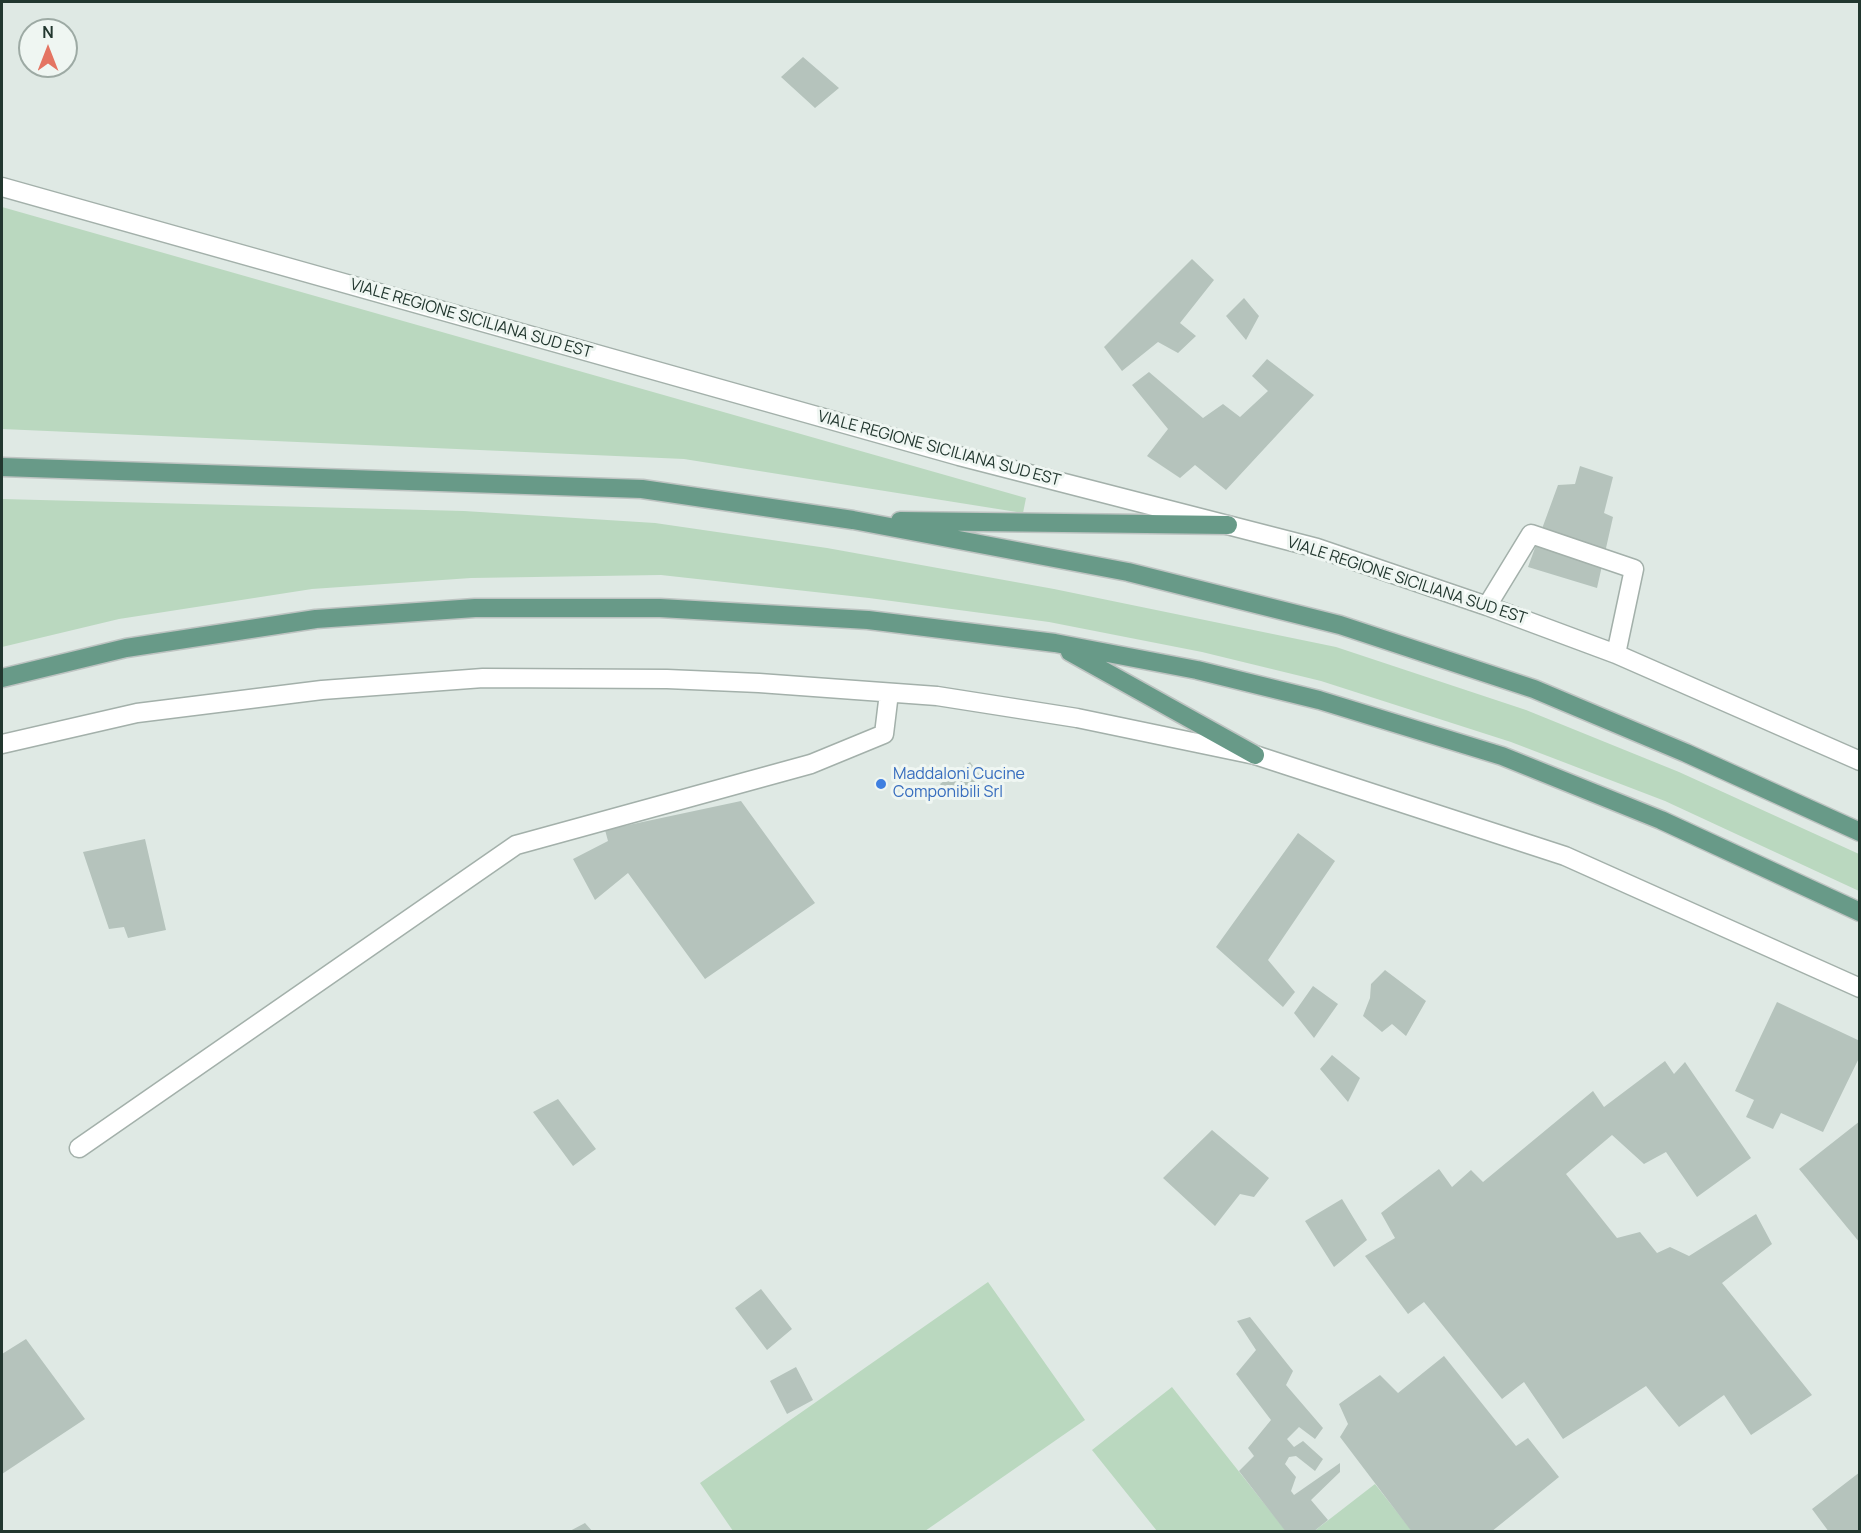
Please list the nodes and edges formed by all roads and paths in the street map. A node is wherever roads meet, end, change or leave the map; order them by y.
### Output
1 (2, 187) edge
2 (2, 467) edge
3 (853, 520) junction
4 (1228, 525) junction
5 (1487, 606) junction
6 (1055, 643) junction
7 (1616, 654) junction
8 (2, 678) edge
9 (889, 693) junction
10 (2, 744) edge
11 (1255, 755) junction
12 (1860, 761) edge
13 (1860, 832) edge
14 (1860, 912) edge
15 (1860, 988) edge
16 (79, 1148) dead end

1 - 4 street, VIALE REGIONE SICILIANA SUD EST
2 - 3 main road
3 - 4 main road
3 - 13 main road
4 - 5 street, VIALE REGIONE SICILIANA SUD EST
5 - 7 street, VIALE REGIONE SICILIANA SUD EST
5 - 7 street
6 - 8 main road
6 - 11 main road
6 - 14 main road
7 - 12 street, VIALE REGIONE SICILIANA SUD EST
9 - 10 street
9 - 11 street
9 - 16 street
11 - 15 street

